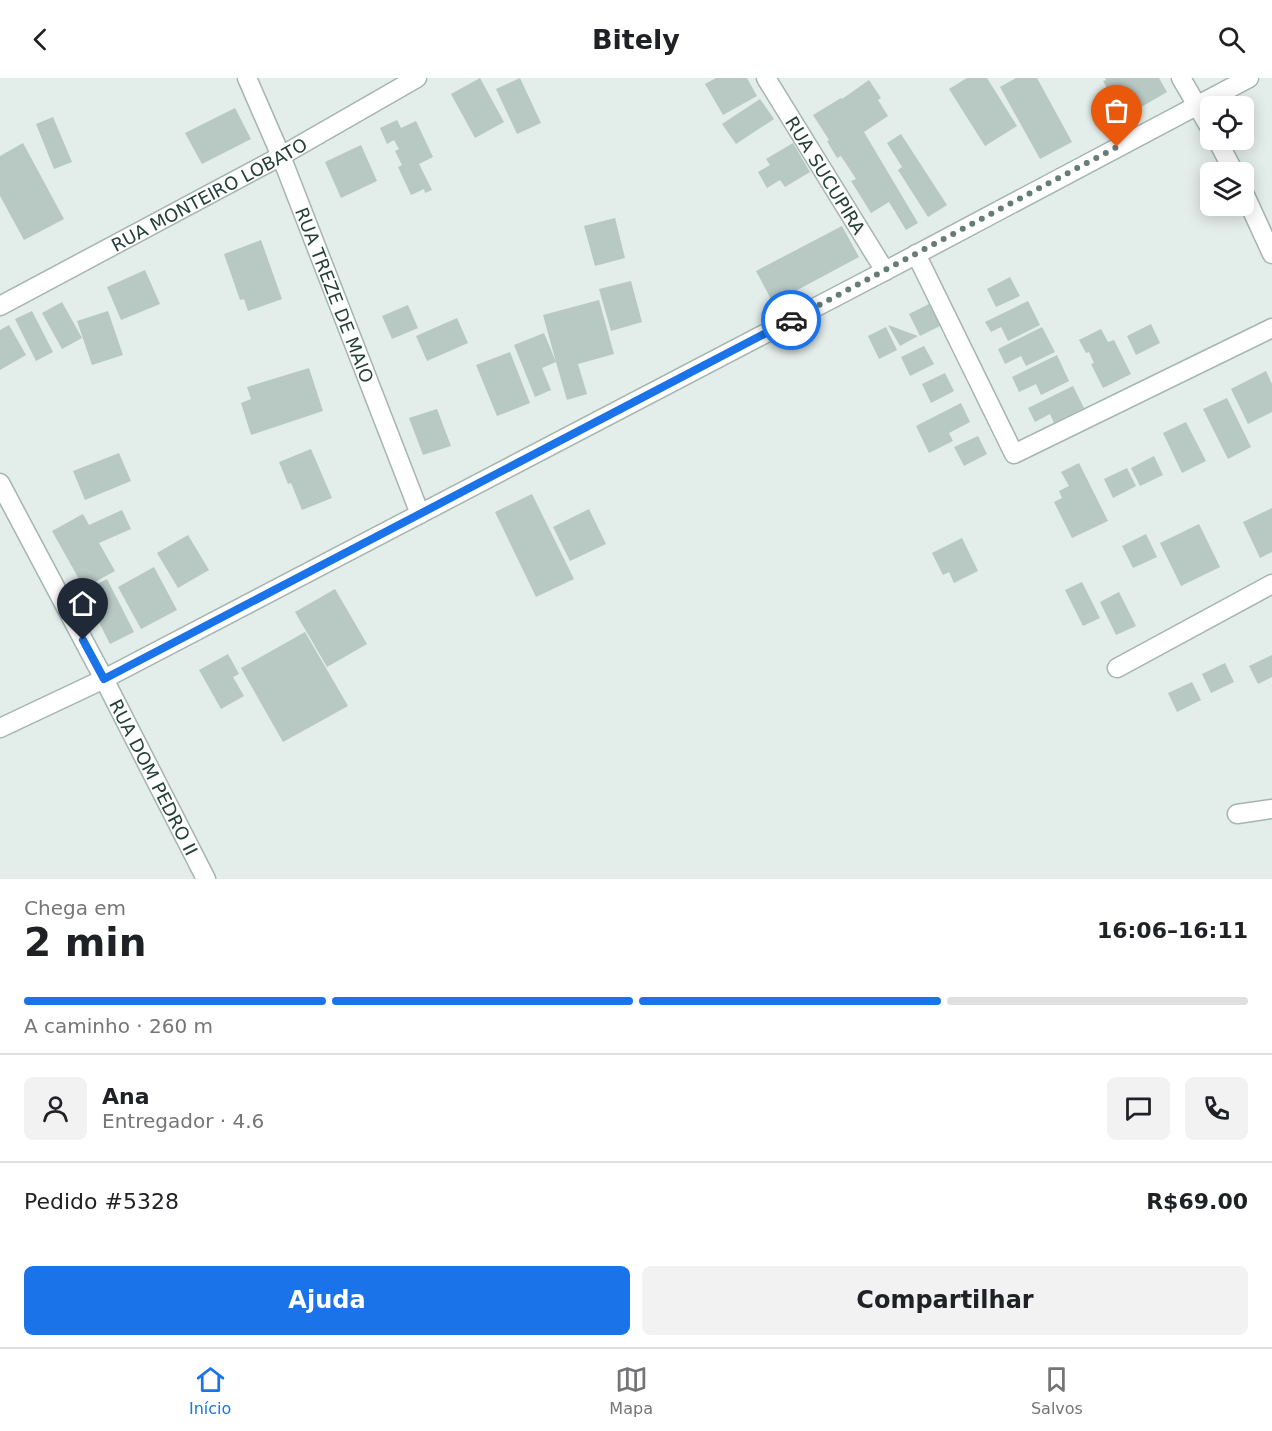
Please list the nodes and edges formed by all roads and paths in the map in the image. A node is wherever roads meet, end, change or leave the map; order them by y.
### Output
1 (247, 78) edge
2 (417, 78) edge
3 (766, 78) edge
4 (1181, 78) edge
5 (1249, 78) edge
6 (1197, 105) junction
7 (1200, 110) edge
8 (281, 156) junction
9 (1254, 215) edge
10 (916, 254) junction
11 (1272, 254) edge
12 (885, 271) junction
13 (0, 306) edge
14 (1272, 328) edge
15 (0, 483) edge
16 (420, 514) junction
17 (1272, 584) edge
18 (1117, 668) dead end
19 (104, 679) junction
20 (0, 728) edge
21 (1272, 809) edge
22 (1237, 814) dead end
23 (206, 879) edge

1 - 8 street, RUA TREZE DE MAIO
2 - 8 street, RUA MONTEIRO LOBATO
3 - 12 street, RUA SUCUPIRA
4 - 6 street
5 - 6 street
6 - 7 street
6 - 10 street
8 - 13 street, RUA MONTEIRO LOBATO
8 - 16 street, RUA TREZE DE MAIO
9 - 11 street
10 - 12 street
10 - 14 street
12 - 16 street
15 - 19 street, RUA DOM PEDRO II
16 - 19 street
17 - 18 street
19 - 20 street
19 - 23 street, RUA DOM PEDRO II
21 - 22 street

